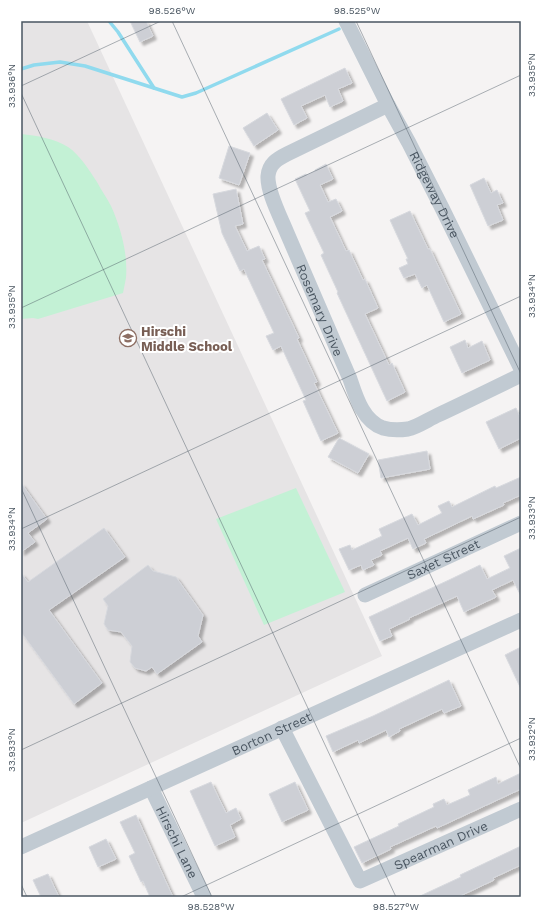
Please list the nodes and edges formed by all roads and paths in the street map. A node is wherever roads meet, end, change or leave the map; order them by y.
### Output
1 (346, 21) edge
2 (388, 105) junction
3 (521, 369) edge
4 (521, 375) edge
5 (521, 523) edge
6 (365, 595) dead end
7 (521, 620) edge
8 (282, 728) junction
9 (151, 788) junction
10 (521, 810) edge
11 (21, 847) edge
12 (204, 897) edge

1 - 2 street, Ridgeway Drive
2 - 3 street, Ridgeway Drive
2 - 4 street, Rosemary Drive
5 - 6 street, Saxet Street
7 - 8 street, Borton Street
8 - 9 street, Borton Street
8 - 10 street, Spearman Drive
9 - 11 street, Borton Street
9 - 12 street, Hirschi Lane

